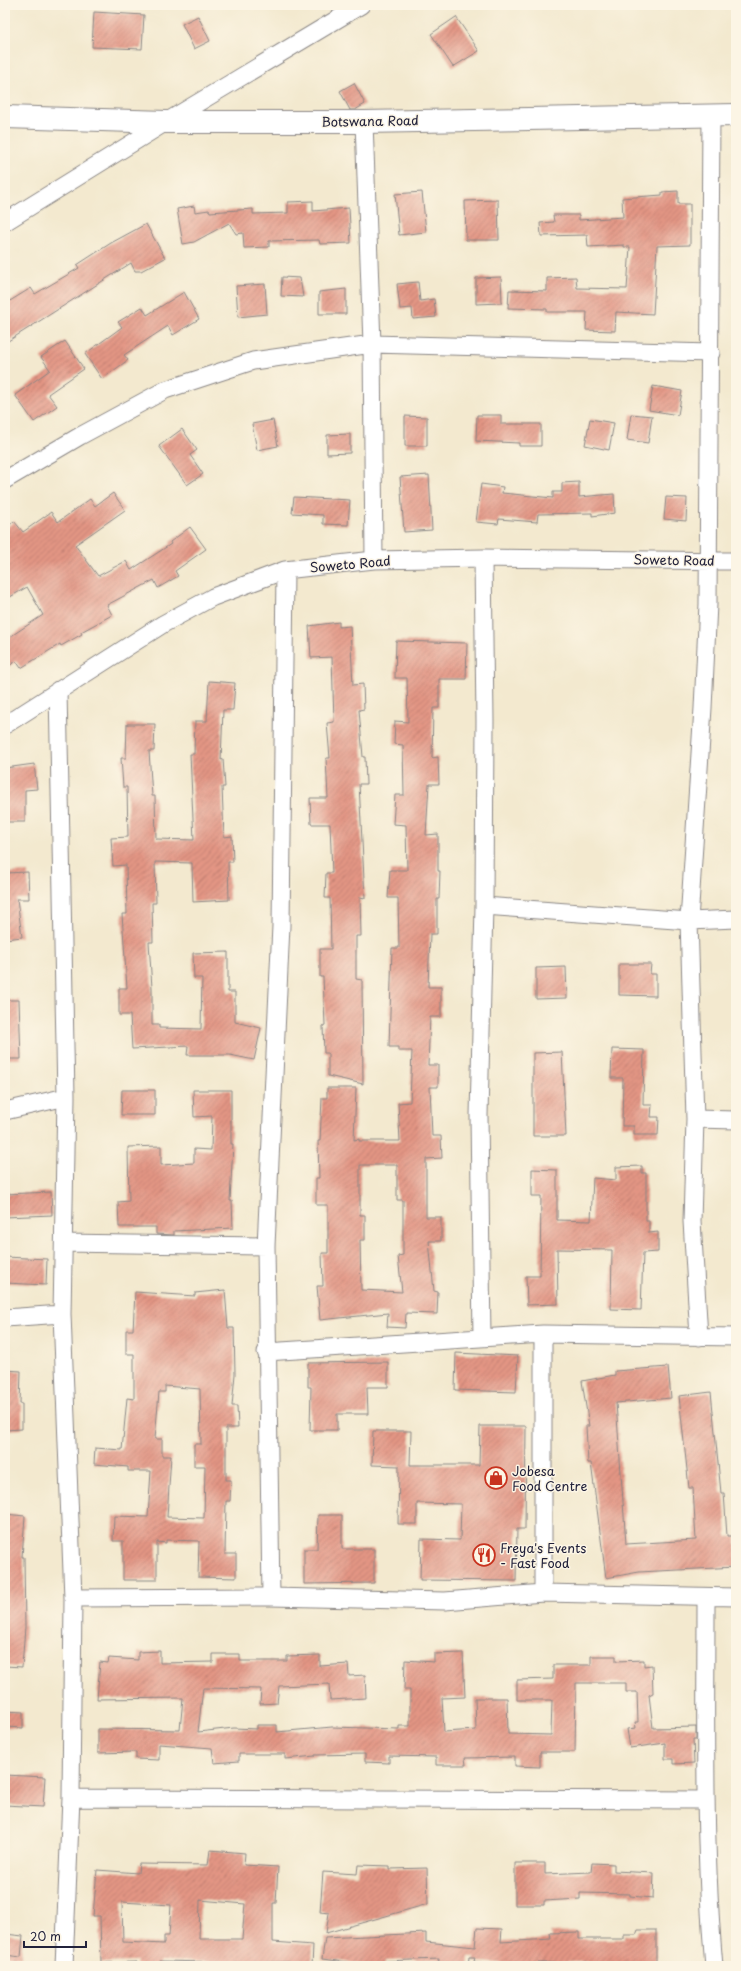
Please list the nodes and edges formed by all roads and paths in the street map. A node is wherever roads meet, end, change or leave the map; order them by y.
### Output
1 (361, 5) edge
2 (711, 114) junction
3 (736, 115) edge
4 (5, 117) edge
5 (166, 122) junction
6 (364, 122) junction
7 (5, 222) edge
8 (372, 344) junction
9 (711, 353) junction
10 (5, 480) edge
11 (483, 558) junction
12 (374, 560) junction
13 (707, 560) junction
14 (736, 561) edge
15 (285, 570) junction
16 (58, 690) junction
17 (5, 725) edge
18 (484, 906) junction
19 (736, 919) edge
20 (689, 921) junction
21 (66, 1097) junction
22 (5, 1111) edge
23 (695, 1119) junction
24 (736, 1120) edge
25 (64, 1243) junction
26 (266, 1246) junction
27 (62, 1314) junction
28 (5, 1318) edge
29 (544, 1334) junction
30 (699, 1337) junction
31 (736, 1337) edge
32 (482, 1338) junction
33 (266, 1352) junction
34 (543, 1593) junction
35 (271, 1597) junction
36 (706, 1597) junction
37 (736, 1597) edge
38 (73, 1598) junction
39 (71, 1798) junction
40 (706, 1800) junction
41 (64, 1966) edge
42 (714, 1966) edge

1 - 5 street
2 - 3 street, Botswana Road
2 - 6 street, Botswana Road
2 - 9 street
4 - 5 street, Botswana Road
5 - 6 street, Botswana Road
5 - 7 street
6 - 8 street
8 - 9 street
8 - 10 street
8 - 12 street
9 - 13 street
11 - 12 street, Soweto Road
11 - 13 street, Soweto Road
11 - 18 street
12 - 15 street, Soweto Road
13 - 14 street, Soweto Road
13 - 20 street
15 - 16 street, Soweto Road
15 - 26 street
16 - 17 street, Soweto Road
16 - 21 street
18 - 20 street
18 - 32 street
19 - 20 street
20 - 23 street
21 - 22 street
21 - 25 street
23 - 24 street
23 - 30 street
25 - 26 street
25 - 27 street
26 - 33 street
27 - 28 street
27 - 38 street
29 - 30 street
29 - 32 street
29 - 34 street
30 - 31 street
32 - 33 street
33 - 35 street
34 - 35 street
34 - 36 street
35 - 38 street
36 - 37 street
36 - 40 street
38 - 39 street
39 - 40 street
39 - 41 street
40 - 42 street

